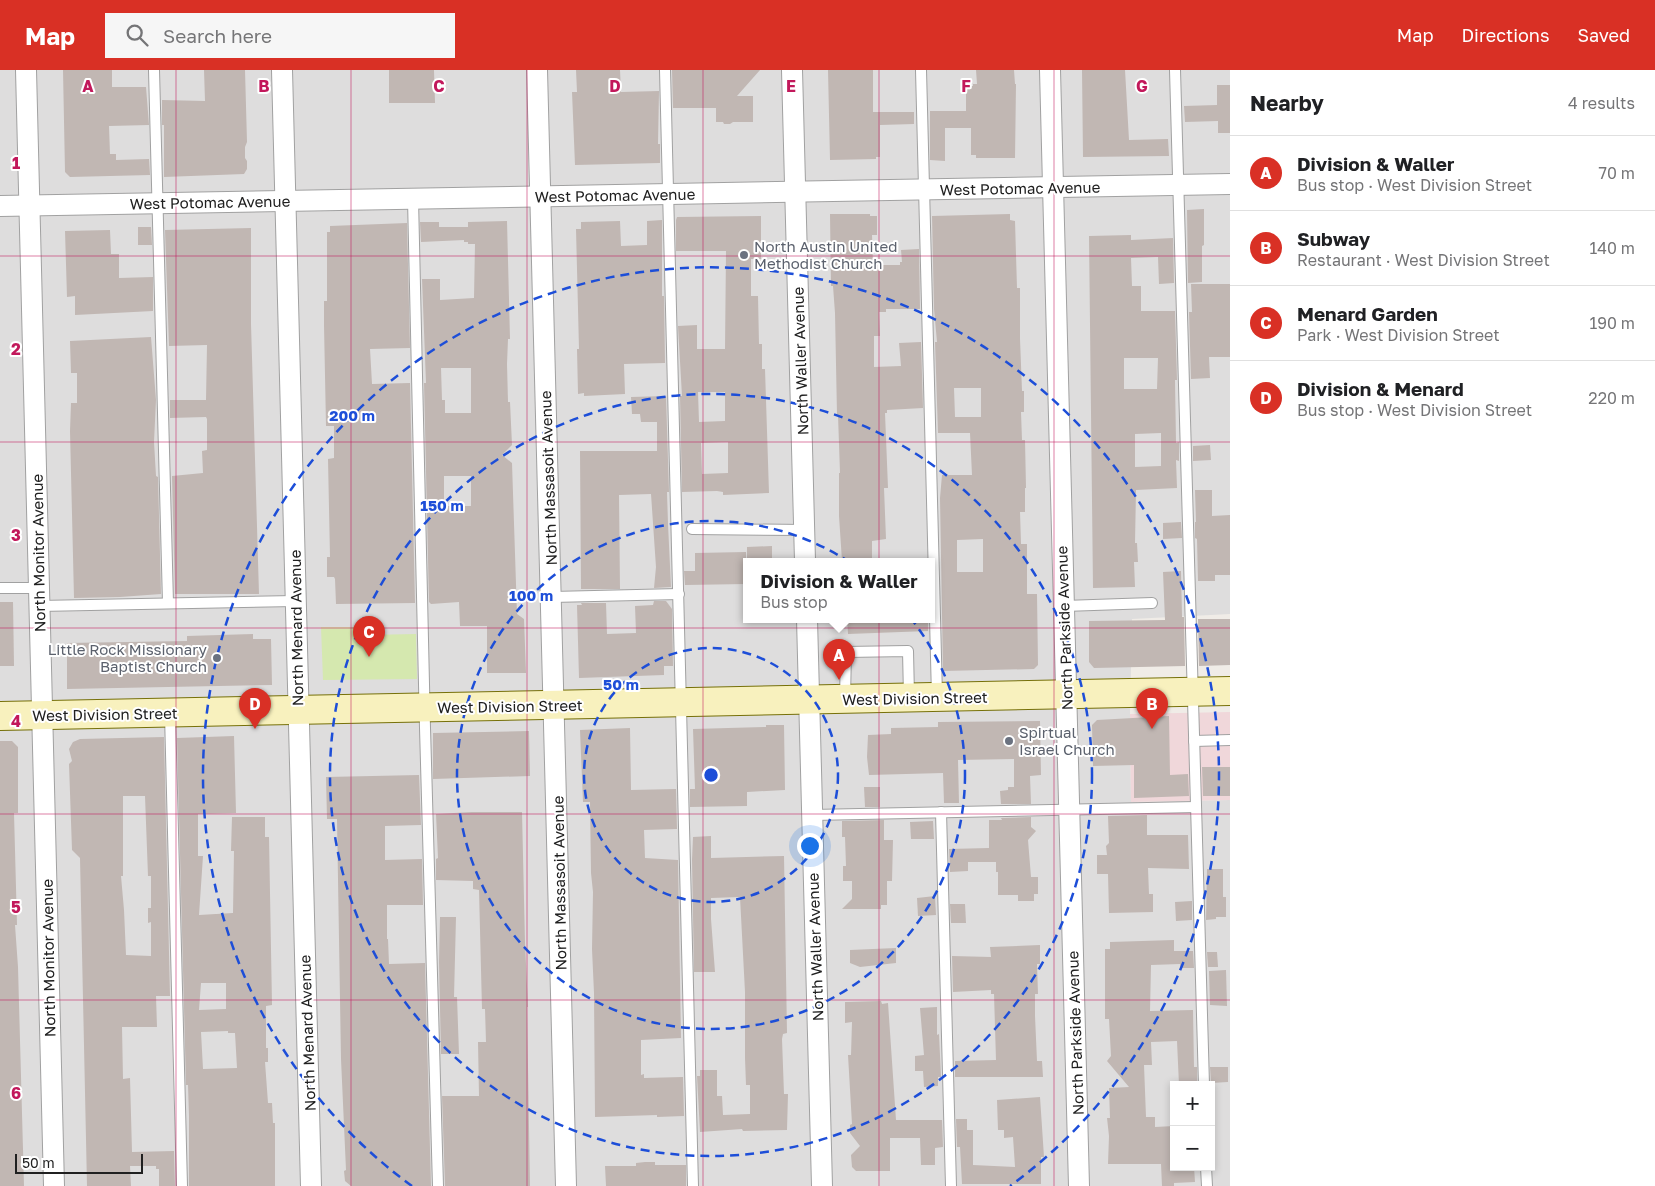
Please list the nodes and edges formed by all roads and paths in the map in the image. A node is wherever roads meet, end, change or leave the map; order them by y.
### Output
1 (26, 70) edge
2 (154, 70) edge
3 (282, 70) edge
4 (537, 70) edge
5 (665, 70) edge
6 (792, 70) edge
7 (921, 70) edge
8 (1050, 70) edge
9 (1175, 70) edge
10 (1230, 184) edge
11 (1178, 185) junction
12 (1053, 187) junction
13 (924, 189) junction
14 (796, 192) junction
15 (668, 194) junction
16 (540, 196) junction
17 (413, 199) junction
18 (286, 201) junction
19 (157, 203) junction
20 (29, 205) junction
21 (0, 206) edge
22 (692, 529) dead end
23 (804, 530) junction
24 (805, 558) edge
25 (933, 558) edge
26 (0, 588) edge
27 (679, 594) junction
28 (39, 597) junction
29 (552, 597) junction
30 (295, 601) junction
31 (168, 603) junction
32 (1152, 603) dead end
33 (1064, 606) junction
34 (935, 619) edge
35 (807, 623) edge
36 (1230, 691) edge
37 (1192, 692) junction
38 (1066, 694) junction
39 (937, 697) junction
40 (909, 698) junction
41 (845, 699) junction
42 (809, 700) junction
43 (682, 702) junction
44 (555, 705) junction
45 (425, 708) junction
46 (298, 710) junction
47 (170, 713) junction
48 (0, 716) edge
49 (42, 716) junction
50 (1230, 740) edge
51 (1194, 741) junction
52 (1196, 807) junction
53 (1069, 809) junction
54 (941, 812) junction
55 (812, 814) junction
56 (1204, 1081) edge
57 (1206, 1171) edge
58 (54, 1186) edge
59 (182, 1186) edge
60 (311, 1186) edge
61 (438, 1186) edge
62 (566, 1186) edge
63 (693, 1186) edge
64 (822, 1186) edge
65 (951, 1186) edge
66 (1079, 1186) edge
67 (1207, 1186) edge

1 - 20 street, North Monitor Avenue
2 - 19 lane
3 - 18 street, North Menard Avenue
4 - 16 street, North Massasoit Avenue
5 - 15 lane
6 - 14 street, North Waller Avenue
7 - 13 lane
8 - 12 street, North Parkside Avenue
9 - 11 lane
10 - 11 street, West Potomac Avenue
11 - 12 street, West Potomac Avenue
11 - 37 lane
12 - 13 street, West Potomac Avenue
12 - 33 street, North Parkside Avenue
13 - 14 street, West Potomac Avenue
13 - 25 lane
14 - 15 street, West Potomac Avenue
14 - 23 street, North Waller Avenue
15 - 16 street, West Potomac Avenue
15 - 27 lane
16 - 17 street, West Potomac Avenue
16 - 29 street, North Massasoit Avenue
17 - 18 street, West Potomac Avenue
17 - 45 lane
18 - 19 street, West Potomac Avenue
18 - 30 street, North Menard Avenue
19 - 20 street, West Potomac Avenue
19 - 31 lane
20 - 21 street, West Potomac Avenue
20 - 28 street, North Monitor Avenue
22 - 23 lane
23 - 24 street, North Waller Avenue
26 - 28 lane
27 - 29 lane
27 - 43 lane
28 - 31 lane
28 - 49 street, North Monitor Avenue
29 - 44 street, North Massasoit Avenue
30 - 31 lane
30 - 46 street, North Menard Avenue
32 - 33 lane
33 - 38 street, North Parkside Avenue
34 - 39 lane
35 - 42 street, North Waller Avenue
36 - 37 main road, West Division Street
37 - 38 main road, West Division Street
37 - 51 lane
38 - 39 main road, West Division Street
38 - 53 street, North Parkside Avenue
39 - 40 main road, West Division Street
40 - 41 main road, West Division Street
40 - 41 lane
41 - 42 main road, West Division Street
42 - 43 main road, West Division Street
42 - 55 street, North Waller Avenue
43 - 44 main road, West Division Street
43 - 63 lane
44 - 45 main road, West Division Street
44 - 62 street, North Massasoit Avenue
45 - 46 main road, West Division Street
45 - 61 lane
46 - 47 main road, West Division Street
46 - 60 street, North Menard Avenue
47 - 49 main road, West Division Street
47 - 59 lane
48 - 49 main road, West Division Street
49 - 58 street, North Monitor Avenue
50 - 51 lane
51 - 52 lane
52 - 53 lane
52 - 56 lane
53 - 54 lane
53 - 66 street, North Parkside Avenue
54 - 55 lane
54 - 65 lane
55 - 64 street, North Waller Avenue
57 - 67 lane

